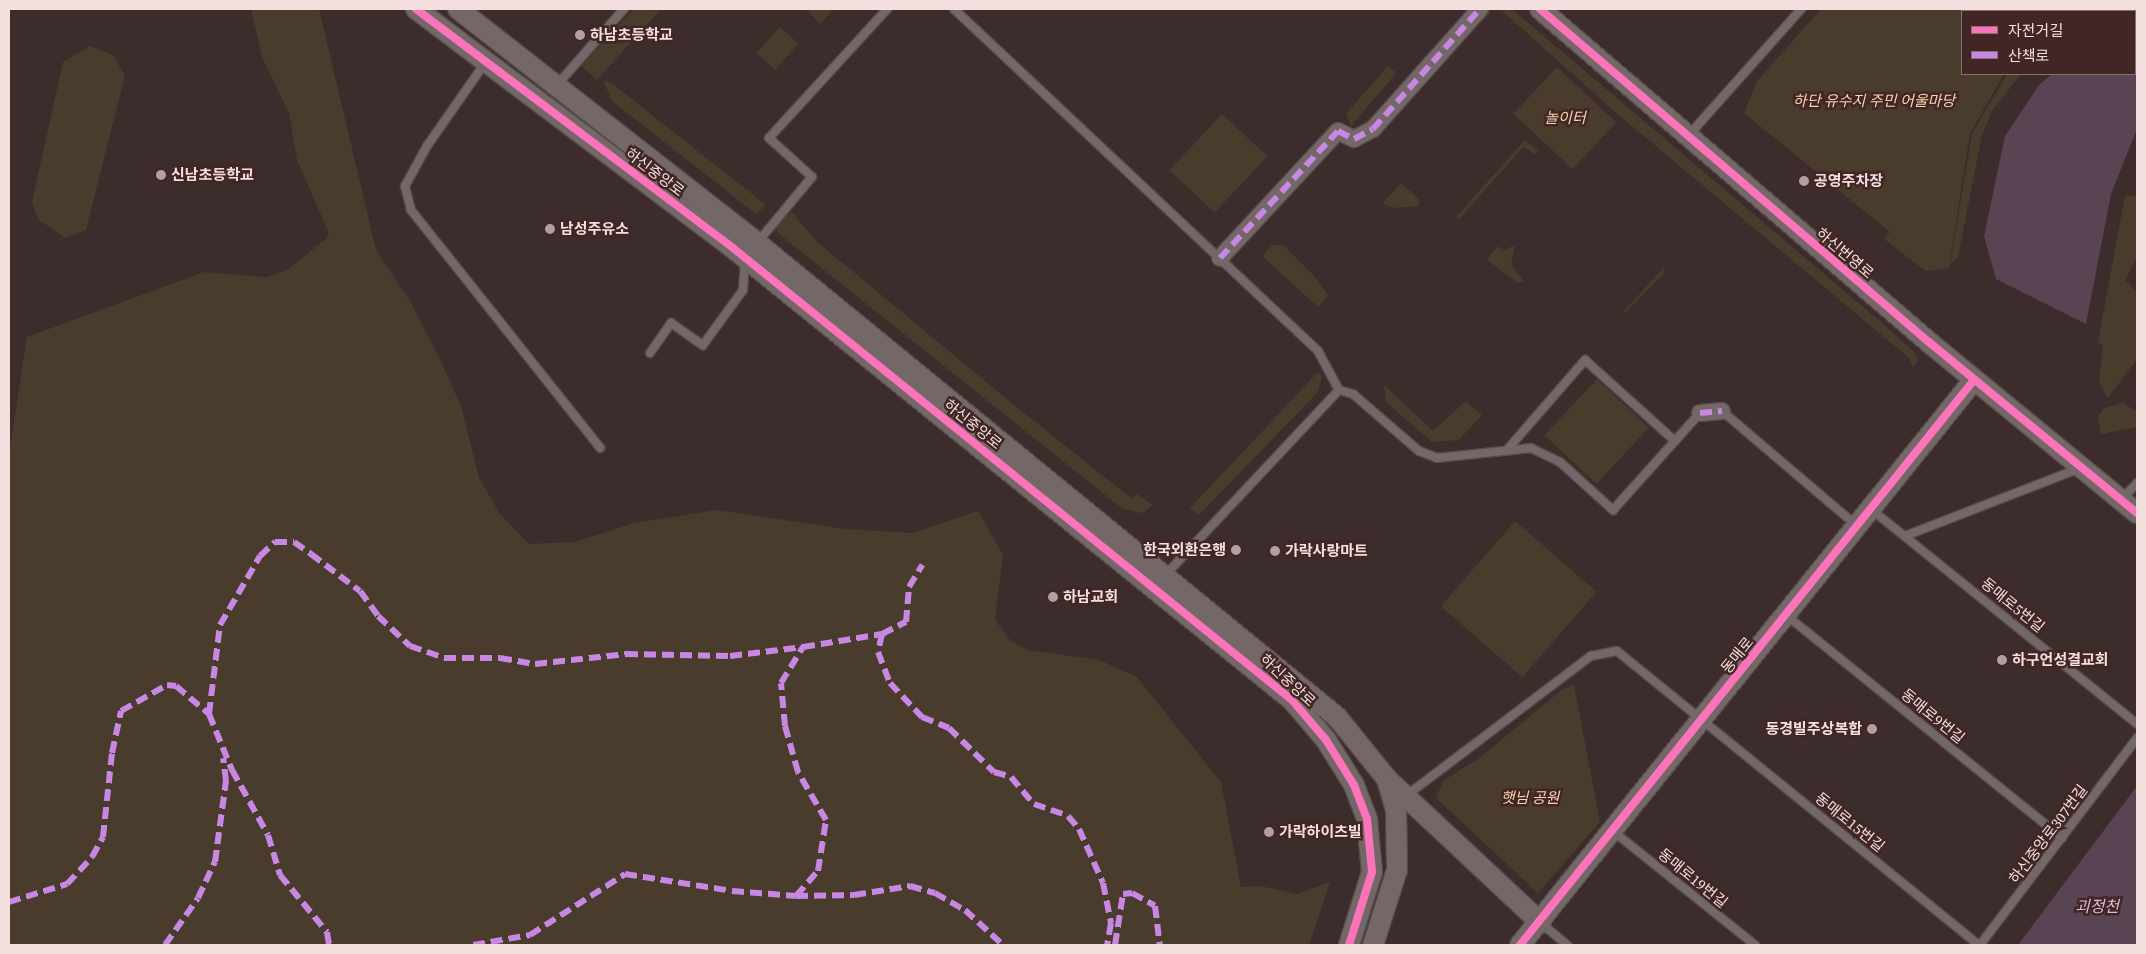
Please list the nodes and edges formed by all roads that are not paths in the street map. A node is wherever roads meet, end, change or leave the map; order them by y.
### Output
1 (416, 9) edge
2 (458, 9) edge
3 (624, 9) edge
4 (887, 9) edge
5 (954, 9) edge
6 (1480, 9) edge
7 (1540, 9) edge
8 (1801, 9) edge
9 (501, 43) junction
10 (486, 61) junction
11 (556, 86) junction
12 (542, 103) junction
13 (1687, 136) junction
14 (751, 251) junction
15 (1220, 258) junction
16 (650, 353) dead end
17 (1974, 380) junction
18 (1339, 390) junction
19 (1722, 410) joint
20 (1700, 413) joint
21 (1675, 441) junction
22 (600, 448) dead end
23 (1506, 451) junction
24 (2082, 467) junction
25 (2137, 483) edge
26 (2122, 499) junction
27 (1871, 509) junction
28 (2137, 512) edge
29 (1857, 526) junction
30 (1905, 536) junction
31 (1160, 581) junction
32 (1786, 615) junction
33 (1703, 720) junction
34 (2137, 724) edge
35 (2137, 738) edge
36 (1387, 779) junction
37 (1406, 796) junction
38 (1614, 832) junction
39 (2062, 838) junction
40 (1541, 923) junction
41 (1349, 945) edge
42 (1373, 945) edge
43 (1520, 945) edge
44 (1567, 945) edge
45 (1756, 945) edge
46 (1980, 945) edge

1 - 10 street, 하신중앙로
2 - 9 street, 하신중앙로
3 - 11 lane
4 - 14 lane
5 - 15 lane
6 - 15 street
7 - 13 street, 하신번영로
8 - 13 lane
9 - 10 street
9 - 11 street, 하신중앙로
10 - 12 street, 하신중앙로
10 - 22 lane
11 - 12 street
11 - 14 street, 하신중앙로
12 - 14 street, 하신중앙로
13 - 17 street, 하신번영로
14 - 16 lane
14 - 31 street, 하신중앙로
15 - 18 lane
17 - 24 street, 하신번영로
17 - 27 street, 동매로
18 - 23 lane
18 - 31 lane
19 - 20 street
19 - 29 lane
20 - 21 lane
21 - 23 lane
21 - 23 lane
24 - 26 street, 하신번영로
24 - 30 lane
25 - 26 lane
26 - 28 street, 하신번영로
27 - 29 street, 동매로
27 - 30 lane, 동매로5번길
29 - 32 street, 동매로
30 - 34 lane, 동매로5번길
31 - 36 street, 하신중앙로
31 - 41 street, 하신중앙로
32 - 33 street, 동매로
32 - 39 lane, 동매로9번길
33 - 37 lane, 동매로15번길
33 - 38 street, 동매로
33 - 46 lane, 동매로15번길
35 - 39 lane, 하신중앙로307번길
36 - 37 street
36 - 42 street, 하신중앙로
37 - 40 street
38 - 40 street, 동매로
38 - 45 lane, 동매로19번길
39 - 46 lane, 하신중앙로307번길
40 - 43 street, 동매로
40 - 44 lane

